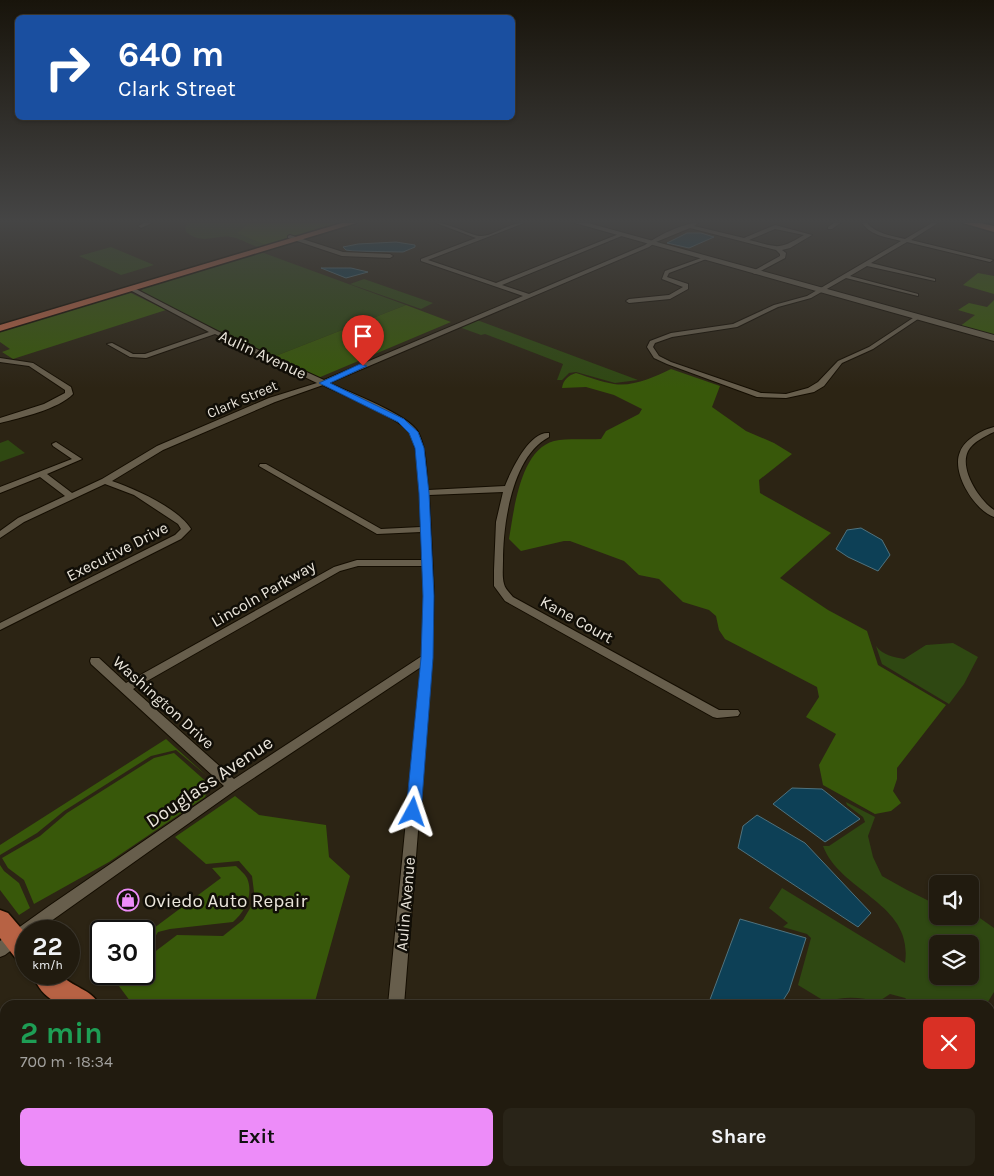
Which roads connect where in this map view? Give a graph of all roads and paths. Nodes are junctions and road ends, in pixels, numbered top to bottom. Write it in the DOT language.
graph roads {
  1 [pos="155,278"];
  2 [pos="167,278"];
  3 [pos="475,278"];
  4 [pos="514,278"];
  5 [pos="571,278"];
  6 [pos="664,278"];
  7 [pos="777,278"];
  8 [pos="842,278"];
  9 [pos="852,278"];
  10 [pos="924,278"];
  11 [pos="933,280"];
  12 [pos="144,281"];
  13 [pos="496,285"];
  14 [pos="132,289"];
  15 [pos="821,290"];
  16 [pos="104,293"];
  17 [pos="916,295"];
  18 [pos="529,296"];
  19 [pos="628,301"];
  20 [pos="89,302"];
  21 [pos="918,318"];
  22 [pos="0,324"];
  23 [pos="0,328"];
  24 [pos="216,332"];
  25 [pos="994,338"];
  26 [pos="110,344"];
  27 [pos="1,360"];
  28 [pos="12,364"];
  29 [pos="31,364"];
  30 [pos="23,368"];
  31 [pos="50,377"];
  32 [pos="323,383"];
  33 [pos="2,417"];
  34 [pos="994,429"];
  35 [pos="546,435"];
  36 [pos="56,444"];
  37 [pos="264,466"];
  38 [pos="41,474"];
  39 [pos="105,481"];
  40 [pos="507,489"];
  41 [pos="0,490"];
  42 [pos="424,493"];
  43 [pos="71,496"];
  44 [pos="994,514"];
  45 [pos="426,529"];
  46 [pos="0,535"];
  47 [pos="427,563"];
  48 [pos="0,627"];
  49 [pos="427,658"];
  50 [pos="95,661"];
  51 [pos="125,689"];
  52 [pos="734,713"];
  53 [pos="234,786"];
  54 [pos="0,920"];
  55 [pos="14,947"];
  56 [pos="54,989"];
  57 [pos="76,1000"];
  58 [pos="396,1000"];
  1 -- 12 [label="main road"];
  2 -- 14 [label="main road"];
  3 -- 13 [label="street"];
  4 -- 13 [label="street"];
  5 -- 18 [label="street, Clark Street"];
  6 -- 19 [label="street"];
  7 -- 15 [label="street"];
  8 -- 15 [label="street"];
  9 -- 17 [label="street"];
  10 -- 11 [label="street"];
  12 -- 14 [label="main road"];
  12 -- 16 [label="main road"];
  13 -- 18 [label="street"];
  14 -- 20 [label="main road"];
  14 -- 24 [label="street, Aulin Avenue"];
  15 -- 21 [label="street"];
  15 -- 21 [label="street"];
  16 -- 20 [label="main road"];
  16 -- 22 [label="main road"];
  18 -- 32 [label="street, Clark Street"];
  20 -- 23 [label="main road"];
  21 -- 25 [label="street"];
  24 -- 26 [label="street"];
  24 -- 32 [label="street, Aulin Avenue"];
  27 -- 28 [label="street"];
  28 -- 29 [label="street"];
  28 -- 30 [label="street"];
  29 -- 30 [label="street"];
  29 -- 31 [label="street"];
  30 -- 31 [label="street"];
  31 -- 33 [label="street"];
  32 -- 39 [label="street, Clark Street"];
  32 -- 42 [label="street, Aulin Avenue"];
  34 -- 44 [label="street"];
  35 -- 40 [label="street, Kane Court"];
  36 -- 38 [label="street"];
  37 -- 45 [label="street"];
  38 -- 41 [label="street"];
  38 -- 43 [label="street"];
  39 -- 43 [label="street, Clark Street"];
  39 -- 48 [label="street, Executive Drive"];
  40 -- 42 [label="street"];
  40 -- 52 [label="street, Kane Court"];
  42 -- 45 [label="street, Aulin Avenue"];
  43 -- 46 [label="street, Clark Street"];
  45 -- 47 [label="street, Aulin Avenue"];
  47 -- 49 [label="street, Aulin Avenue"];
  47 -- 51 [label="street, Lincoln Parkway"];
  49 -- 53 [label="street, Douglass Avenue"];
  49 -- 58 [label="street, Aulin Avenue"];
  50 -- 51 [label="street, Washington Drive"];
  51 -- 53 [label="street, Washington Drive"];
  53 -- 55 [label="street, Douglass Avenue"];
  54 -- 55 [label="main road"];
  56 -- 57 [label="main road"];
}
